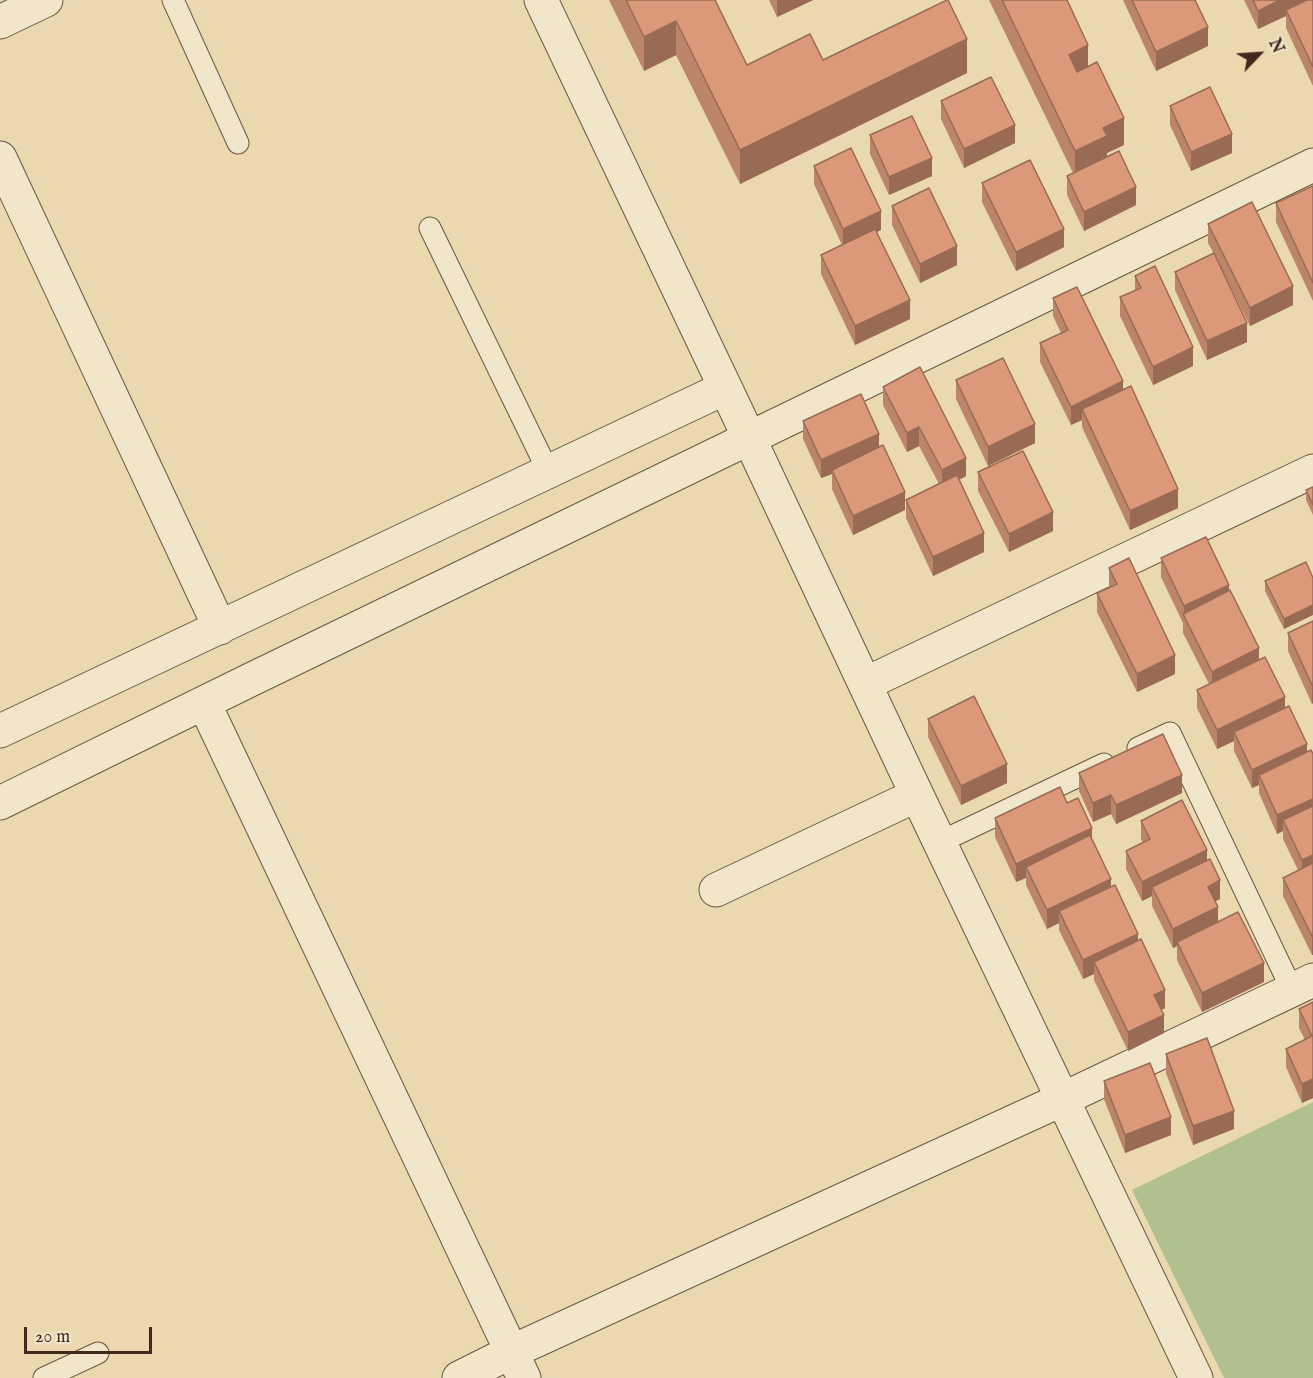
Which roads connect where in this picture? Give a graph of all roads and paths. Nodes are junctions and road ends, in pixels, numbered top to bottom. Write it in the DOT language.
graph roads {
  1 [pos="46,0"];
  2 [pos="173,0"];
  3 [pos="541,0"];
  4 [pos="0,22"];
  5 [pos="238,143"];
  6 [pos="0,158"];
  7 [pos="1313,165"];
  8 [pos="430,228"];
  9 [pos="725,387"];
  10 [pos="749,438"];
  11 [pos="548,471"];
  12 [pos="1313,471"];
  13 [pos="220,628"];
  14 [pos="865,684"];
  15 [pos="204,703"];
  16 [pos="0,731"];
  17 [pos="917,795"];
  18 [pos="0,804"];
  19 [pos="940,842"];
  20 [pos="716,890"];
  21 [pos="1303,985"];
  22 [pos="1063,1099"];
  23 [pos="98,1353"];
  24 [pos="517,1365"];
  25 [pos="44,1378"];
  26 [pos="459,1378"];
  27 [pos="1196,1378"];
  1 -- 4 [label="street"];
  2 -- 5 [label="lane"];
  3 -- 9 [label="street"];
  6 -- 13 [label="street"];
  7 -- 10 [label="street"];
  8 -- 11 [label="lane"];
  9 -- 10 [label="street"];
  9 -- 11 [label="street"];
  10 -- 14 [label="street"];
  10 -- 15 [label="street"];
  11 -- 13 [label="street"];
  12 -- 14 [label="street"];
  13 -- 16 [label="street"];
  14 -- 17 [label="street"];
  15 -- 18 [label="street"];
  15 -- 24 [label="street"];
  17 -- 19 [label="street"];
  17 -- 20 [label="street"];
  19 -- 21 [label="lane"];
  19 -- 22 [label="street"];
  21 -- 22 [label="street"];
  22 -- 24 [label="street"];
  22 -- 27 [label="street"];
  23 -- 25 [label="lane"];
  24 -- 26 [label="street"];
}
